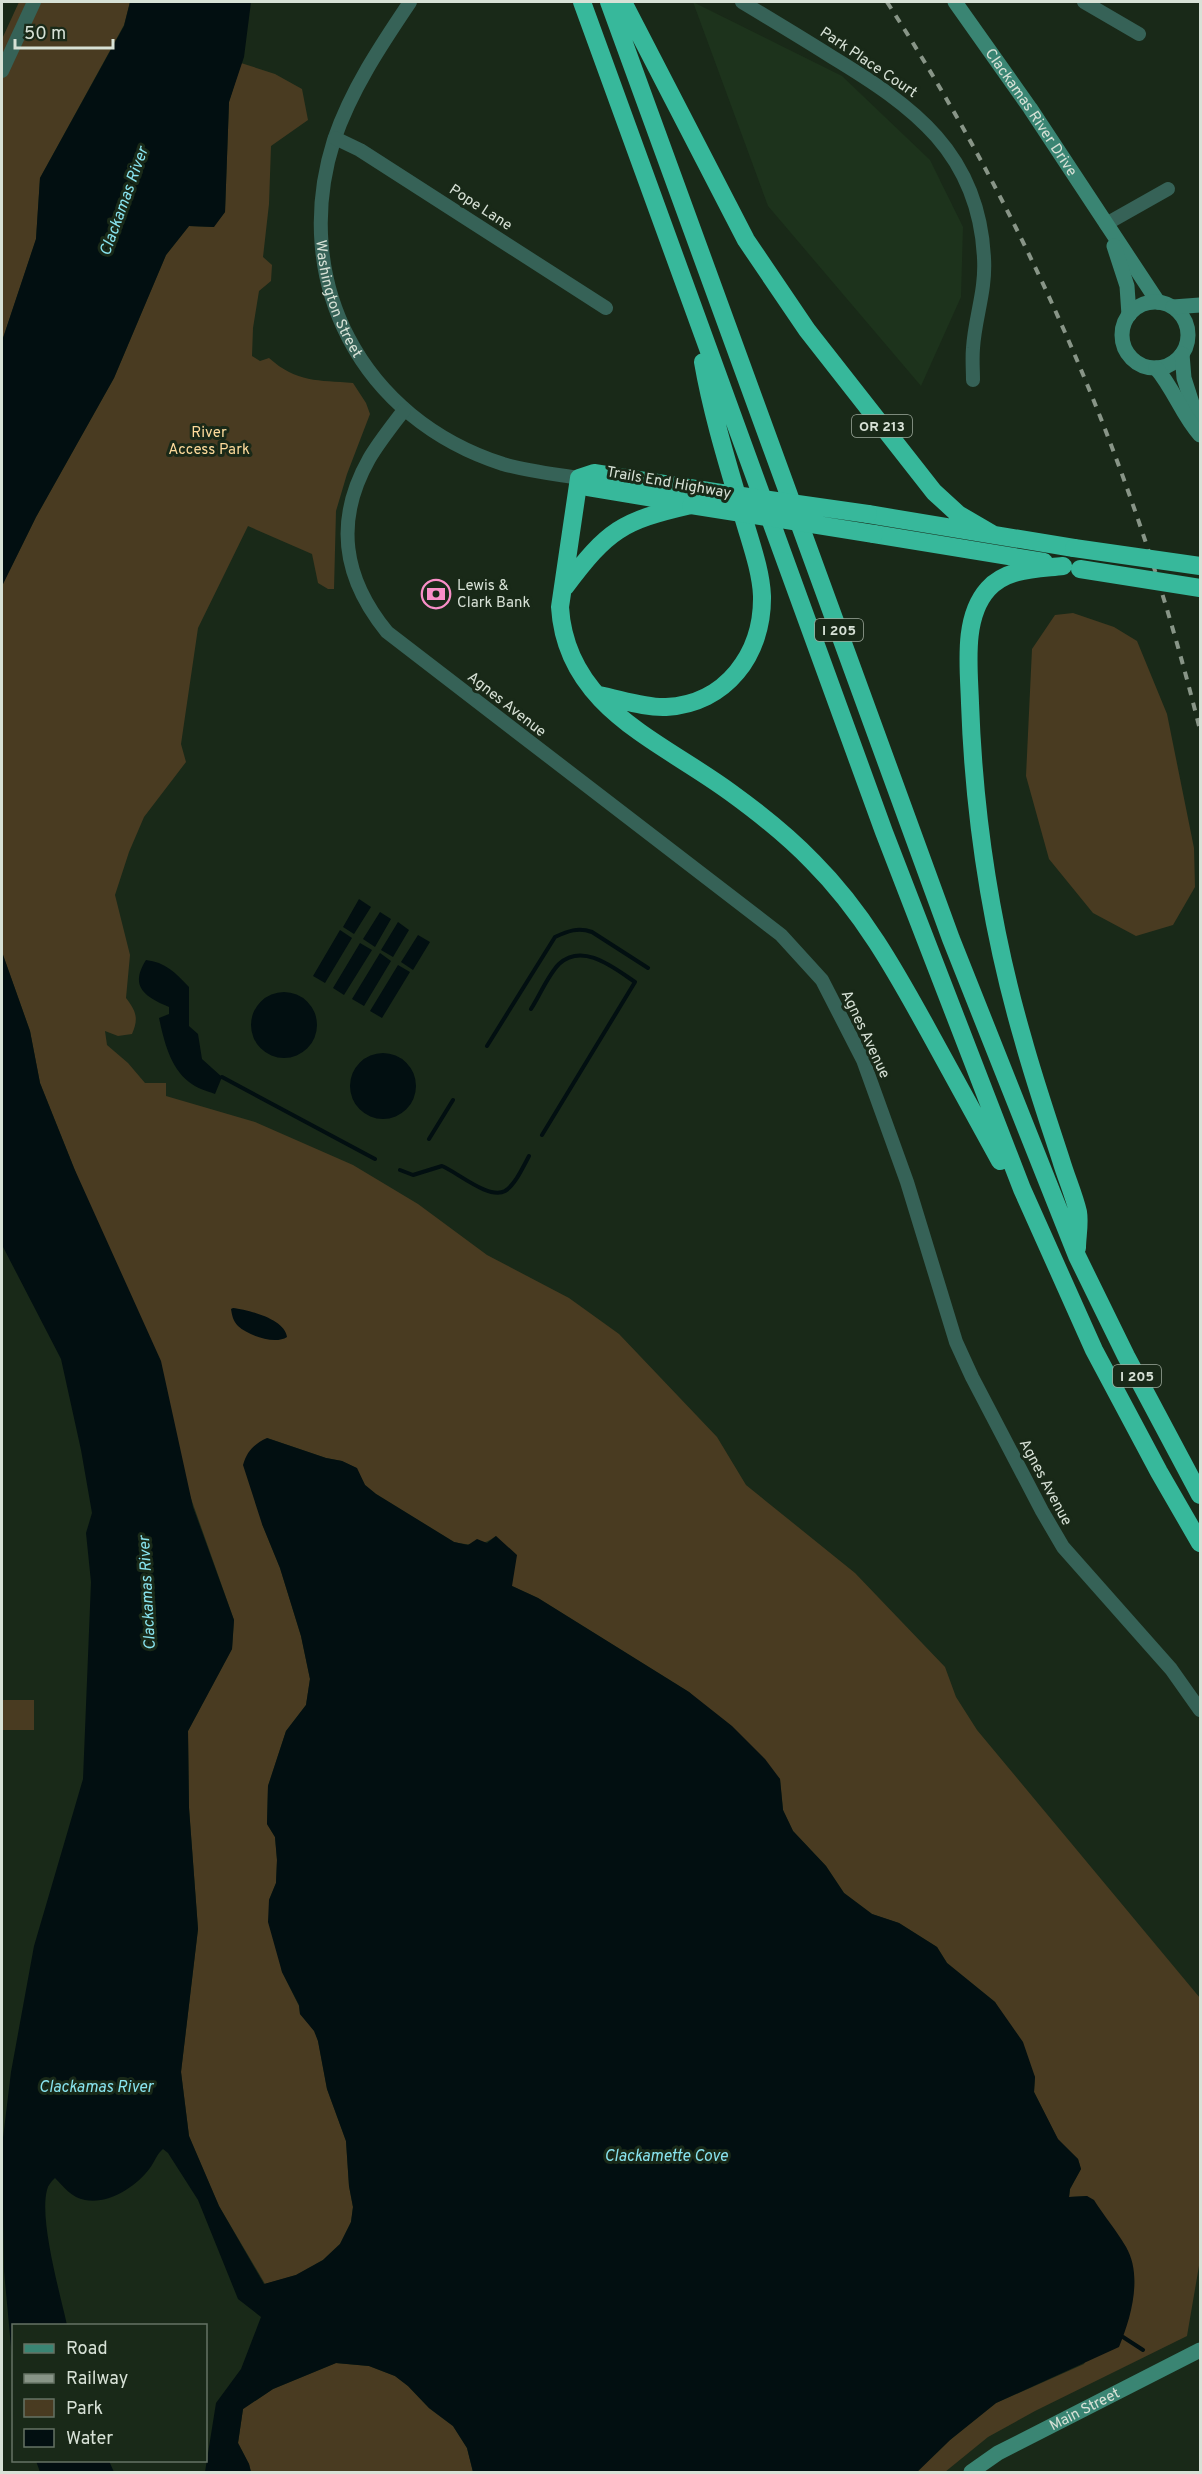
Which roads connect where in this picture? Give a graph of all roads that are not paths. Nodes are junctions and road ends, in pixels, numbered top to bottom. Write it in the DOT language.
graph roads {
  1 [pos="34,2"];
  2 [pos="410,2"];
  3 [pos="582,2"];
  4 [pos="609,2"];
  5 [pos="623,2"];
  6 [pos="742,2"];
  7 [pos="955,2"];
  8 [pos="1084,2"];
  9 [pos="1139,34"];
  10 [pos="2,71"];
  11 [pos="335,138"];
  12 [pos="1168,189"];
  13 [pos="1106,224"];
  14 [pos="1158,302"];
  15 [pos="1200,305"];
  16 [pos="1173,307"];
  17 [pos="606,308"];
  18 [pos="1129,315"];
  19 [pos="697,322"];
  20 [pos="1194,333"];
  21 [pos="1182,354"];
  22 [pos="1156,368"];
  23 [pos="973,380"];
  24 [pos="404,410"];
  25 [pos="1200,428"];
  26 [pos="1200,435"];
  27 [pos="579,478"];
  28 [pos="691,505"];
  29 [pos="994,535"];
  30 [pos="1200,566"];
  31 [pos="1072,567"];
  32 [pos="1200,588"];
  33 [pos="562,590"];
  34 [pos="599,695"];
  35 [pos="1046,1245"];
  36 [pos="1077,1256"];
  37 [pos="1200,1495"];
  38 [pos="1200,1543"];
  39 [pos="1200,1710"];
  40 [pos="1200,2350"];
  41 [pos="971,2472"];
  1 -- 10 [label="street"];
  2 -- 11 [label="street, Washington Street"];
  3 -- 19 [label="highway, I 205"];
  4 -- 36 [label="highway, I 205"];
  5 -- 29 [label="highway, OR 213"];
  6 -- 23 [label="street, Park Place Court"];
  7 -- 13 [label="main road, Clackamas River Drive"];
  8 -- 9 [label="street"];
  11 -- 17 [label="street, Pope Lane"];
  11 -- 24 [label="street, Washington Street"];
  12 -- 13 [label="street"];
  13 -- 14 [label="main road, Clackamas River Drive"];
  13 -- 18 [label="main road, Clackamas River Drive"];
  14 -- 16 [label="main road"];
  14 -- 18 [label="main road"];
  15 -- 16 [label="main road"];
  16 -- 20 [label="main road"];
  18 -- 22 [label="main road, Clackamas River Drive"];
  19 -- 34 [label="highway"];
  19 -- 35 [label="highway, I 205"];
  20 -- 21 [label="main road"];
  21 -- 22 [label="main road"];
  21 -- 25 [label="main road"];
  22 -- 26 [label="main road"];
  24 -- 27 [label="street, Washington Street"];
  24 -- 39 [label="street, Agnes Avenue"];
  27 -- 28 [label="highway, Trails End Highway"];
  27 -- 29 [label="highway, Trails End Highway, bridge"];
  27 -- 33 [label="highway"];
  28 -- 31 [label="highway, Trails End Highway, bridge"];
  28 -- 33 [label="highway"];
  29 -- 30 [label="highway, Trails End Highway / OR 213, bridge"];
  31 -- 32 [label="highway, Trails End Highway, bridge"];
  31 -- 36 [label="highway"];
  33 -- 34 [label="highway"];
  34 -- 35 [label="highway"];
  35 -- 38 [label="highway, I 205"];
  36 -- 37 [label="highway, I 205"];
  40 -- 41 [label="main road, Main Street"];
}
